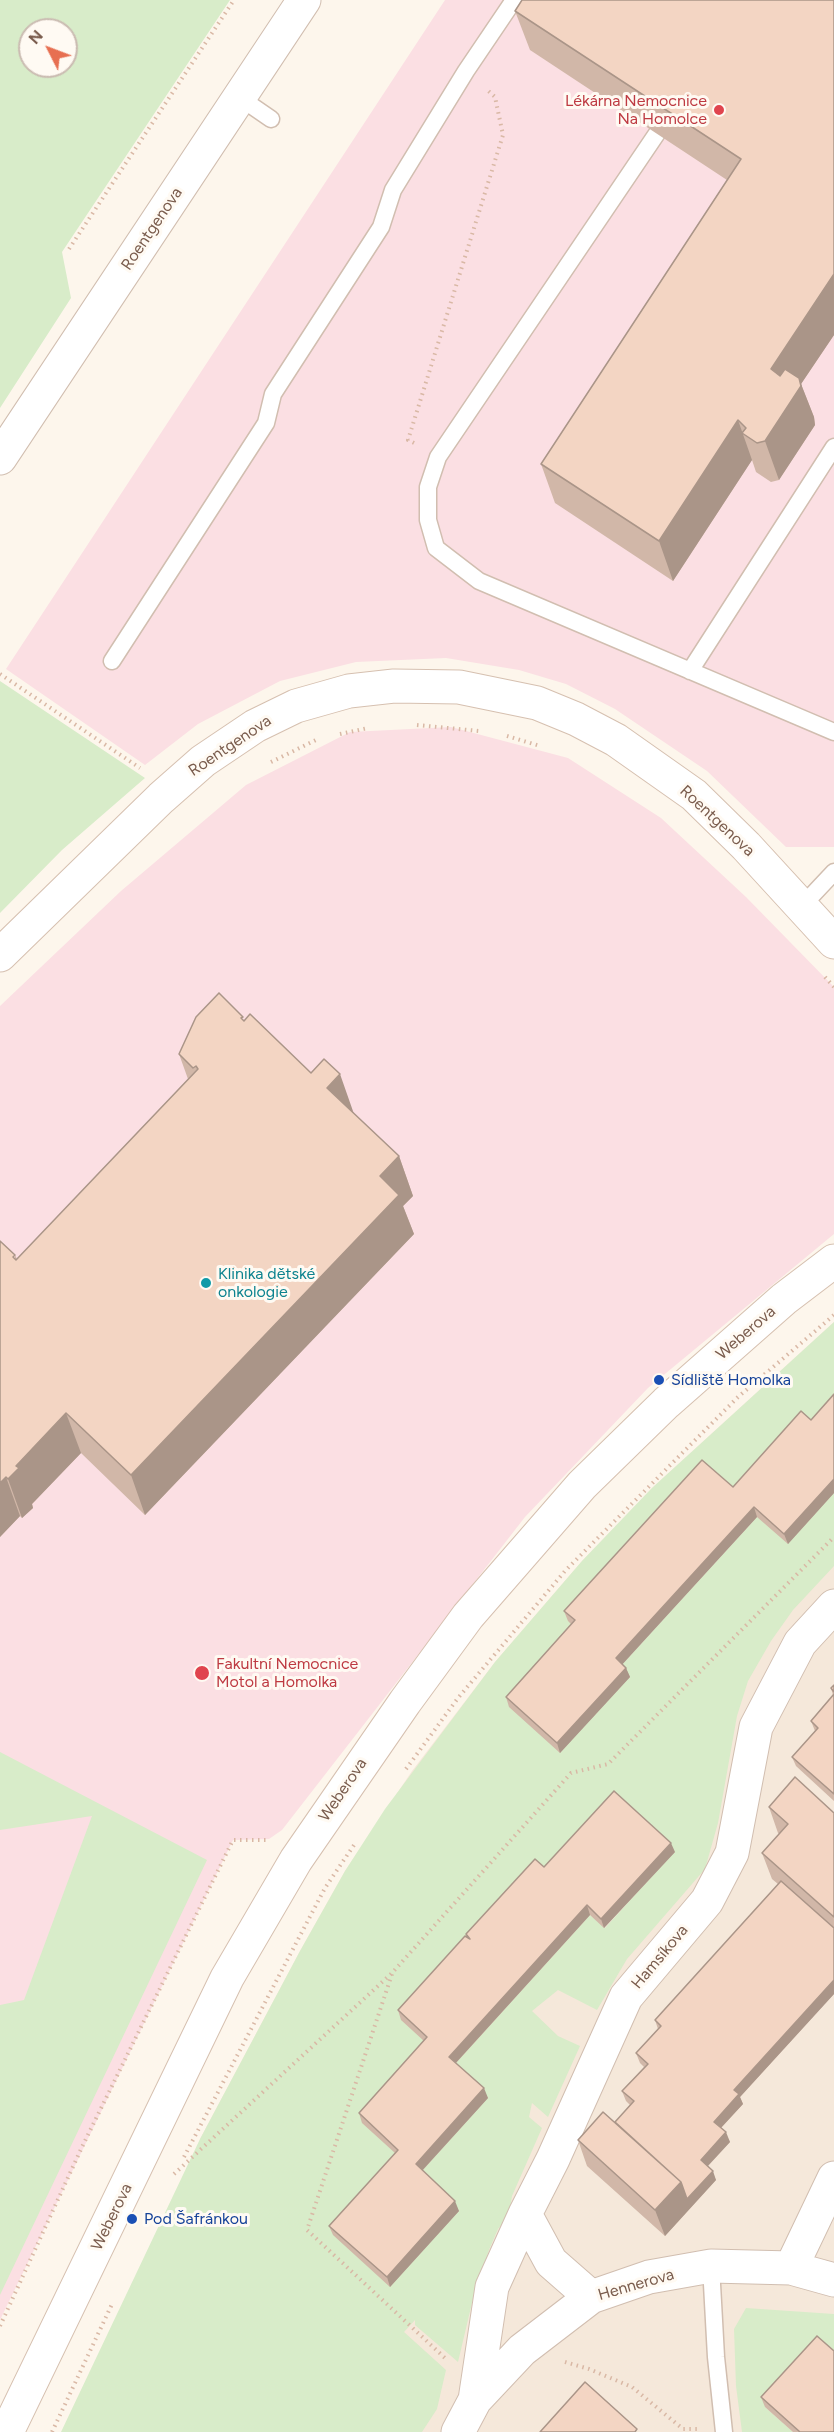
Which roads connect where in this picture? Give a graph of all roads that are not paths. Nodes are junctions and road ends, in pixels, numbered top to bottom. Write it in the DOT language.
graph roads {
  1 [pos="304,0"];
  2 [pos="514,0"];
  3 [pos="239,98"];
  4 [pos="676,105"];
  5 [pos="271,119"];
  6 [pos="834,447"];
  7 [pos="0,458"];
  8 [pos="112,661"];
  9 [pos="690,671"];
  10 [pos="834,732"];
  11 [pos="834,872"];
  12 [pos="802,906"];
  13 [pos="834,942"];
  14 [pos="0,955"];
  15 [pos="834,1261"];
  16 [pos="834,1606"];
  17 [pos="834,2178"];
  18 [pos="525,2214"];
  19 [pos="711,2266"];
  20 [pos="791,2268"];
  21 [pos="834,2280"];
  22 [pos="591,2297"];
  23 [pos="475,2400"];
  24 [pos="724,2430"];
  25 [pos="7,2432"];
  26 [pos="458,2432"];
  1 -- 3 [label="street, Roentgenova"];
  2 -- 8 [label="lane"];
  3 -- 5 [label="lane"];
  3 -- 7 [label="street, Roentgenova"];
  4 -- 9 [label="lane"];
  6 -- 9 [label="lane"];
  9 -- 10 [label="lane"];
  11 -- 12 [label="lane"];
  12 -- 13 [label="street, Roentgenova"];
  12 -- 14 [label="street, Roentgenova"];
  15 -- 25 [label="street, Weberova"];
  16 -- 18 [label="street, Hamsíkova"];
  17 -- 20 [label="street"];
  18 -- 22 [label="street"];
  18 -- 23 [label="street, Hamsíkova"];
  19 -- 20 [label="street, Hennerova"];
  19 -- 22 [label="street, Hennerova"];
  19 -- 24 [label="lane"];
  20 -- 21 [label="street, Hennerova"];
  22 -- 23 [label="street, Hennerova"];
  23 -- 26 [label="street, Hennerova"];
}
